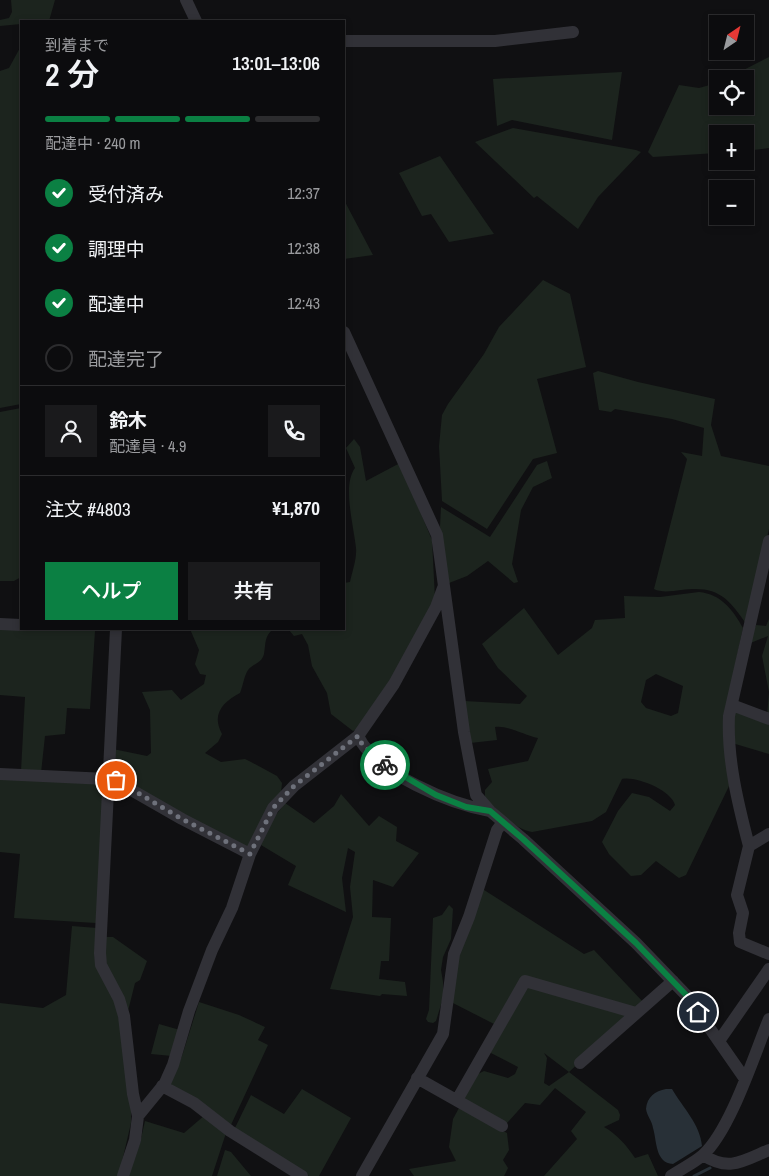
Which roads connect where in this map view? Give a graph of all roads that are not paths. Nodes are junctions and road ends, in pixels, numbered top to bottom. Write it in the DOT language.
graph roads {
  1 [pos="186,0"];
  2 [pos="196,20"];
  3 [pos="573,32"];
  4 [pos="345,41"];
  5 [pos="345,334"];
  6 [pos="769,542"];
  7 [pos="443,588"];
  8 [pos="0,624"];
  9 [pos="20,625"];
  10 [pos="115,630"];
  11 [pos="732,705"];
  12 [pos="769,719"];
  13 [pos="358,736"];
  14 [pos="0,774"];
  15 [pos="108,778"];
  16 [pos="490,811"];
  17 [pos="503,822"];
  18 [pos="769,834"];
  19 [pos="749,846"];
  20 [pos="250,854"];
  21 [pos="769,954"];
  22 [pos="769,969"];
  23 [pos="673,981"];
  24 [pos="636,1013"];
  25 [pos="769,1019"];
  26 [pos="719,1041"];
  27 [pos="580,1063"];
  28 [pos="417,1078"];
  29 [pos="745,1079"];
  30 [pos="162,1086"];
  31 [pos="457,1100"];
  32 [pos="138,1116"];
  33 [pos="502,1126"];
  34 [pos="769,1150"];
  35 [pos="703,1155"];
  36 [pos="123,1176"];
  37 [pos="302,1176"];
  38 [pos="362,1176"];
  39 [pos="671,1176"];
  1 -- 2 [label="street"];
  3 -- 4 [label="street"];
  5 -- 7 [label="street"];
  6 -- 11 [label="street"];
  7 -- 13 [label="street"];
  7 -- 16 [label="street"];
  8 -- 9 [label="street"];
  10 -- 15 [label="street"];
  11 -- 12 [label="street"];
  11 -- 19 [label="street"];
  13 -- 16 [label="street"];
  13 -- 20 [label="street"];
  14 -- 15 [label="street"];
  15 -- 20 [label="street"];
  15 -- 32 [label="street"];
  16 -- 17 [label="street"];
  17 -- 23 [label="street"];
  17 -- 28 [label="street"];
  18 -- 19 [label="street"];
  19 -- 21 [label="street"];
  20 -- 30 [label="street"];
  22 -- 26 [label="street"];
  23 -- 24 [label="street"];
  23 -- 26 [label="street"];
  24 -- 27 [label="street"];
  24 -- 31 [label="street"];
  25 -- 29 [label="street"];
  26 -- 29 [label="street"];
  28 -- 31 [label="street"];
  28 -- 38 [label="street"];
  29 -- 35 [label="street"];
  30 -- 32 [label="street"];
  30 -- 37 [label="street"];
  31 -- 33 [label="street"];
  32 -- 36 [label="street"];
  34 -- 35 [label="street"];
  35 -- 39 [label="street"];
}
